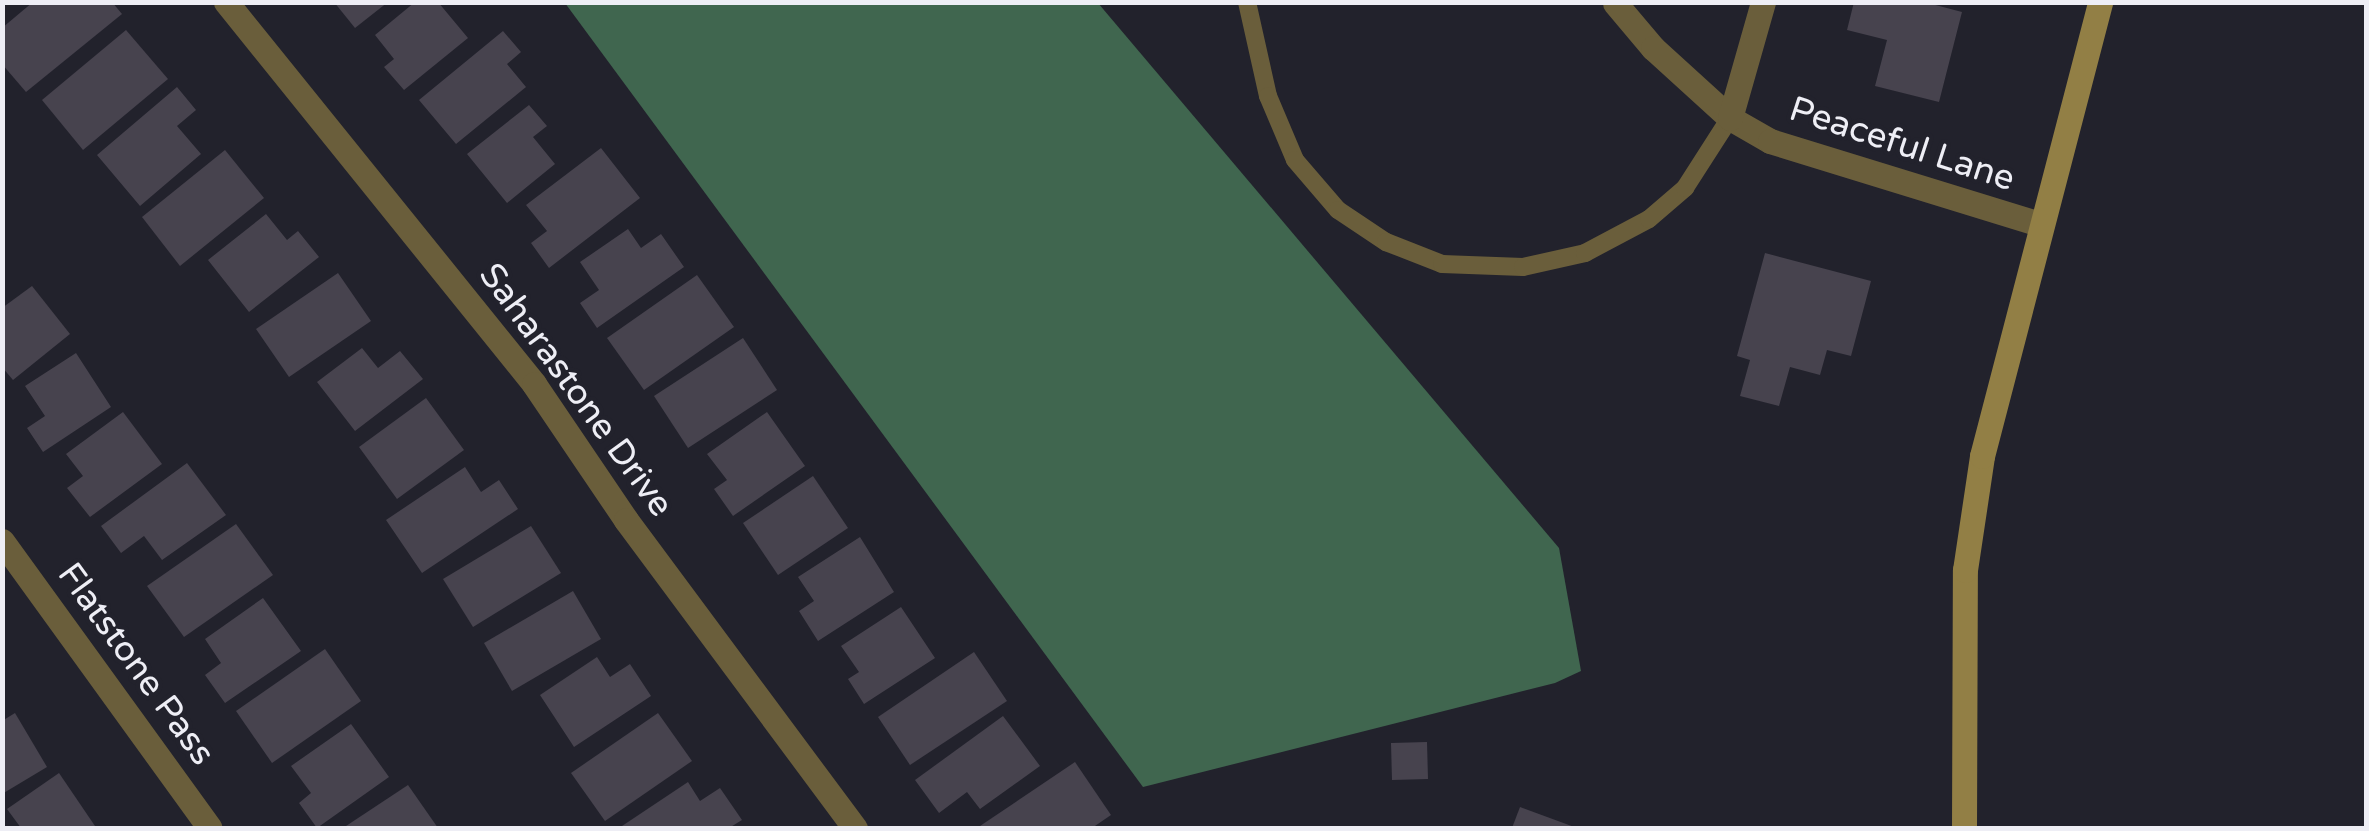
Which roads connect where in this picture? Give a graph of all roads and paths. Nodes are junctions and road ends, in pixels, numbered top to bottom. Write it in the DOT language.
graph roads {
  1 [pos="226,2"];
  2 [pos="1247,2"];
  3 [pos="1615,2"];
  4 [pos="1763,2"];
  5 [pos="2100,2"];
  6 [pos="1730,118"];
  7 [pos="2040,224"];
  8 [pos="2,540"];
  9 [pos="210,828"];
  10 [pos="855,828"];
  11 [pos="1964,828"];
  1 -- 10 [label="street, Saharastone Drive"];
  2 -- 6 [label="lane"];
  3 -- 6 [label="street, Peaceful Lane"];
  4 -- 6 [label="street"];
  5 -- 7 [label="main road"];
  6 -- 7 [label="street, Peaceful Lane"];
  7 -- 11 [label="main road"];
  8 -- 9 [label="street, Flatstone Pass"];
}
